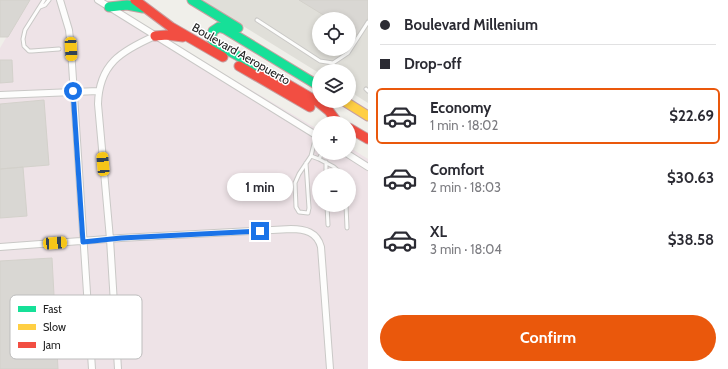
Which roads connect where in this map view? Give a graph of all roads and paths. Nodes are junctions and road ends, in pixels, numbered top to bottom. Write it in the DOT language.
graph roads {
  1 [pos="49,0"];
  2 [pos="60,0"];
  3 [pos="98,0"];
  4 [pos="135,0"];
  5 [pos="192,0"];
  6 [pos="43,4"];
  7 [pos="109,7"];
  8 [pos="146,8"];
  9 [pos="257,20"];
  10 [pos="368,22"];
  11 [pos="154,36"];
  12 [pos="190,38"];
  13 [pos="59,49"];
  14 [pos="312,73"];
  15 [pos="312,82"];
  16 [pos="98,90"];
  17 [pos="73,91"];
  18 [pos="0,95"];
  19 [pos="312,99"];
  20 [pos="356,100"];
  21 [pos="325,108"];
  22 [pos="355,108"];
  23 [pos="368,108"];
  24 [pos="327,116"];
  25 [pos="333,116"];
  26 [pos="368,116"];
  27 [pos="312,132"];
  28 [pos="356,132"];
  29 [pos="368,139"];
  30 [pos="312,153"];
  31 [pos="311,156"];
  32 [pos="356,159"];
  33 [pos="321,160"];
  34 [pos="326,162"];
  35 [pos="306,163"];
  36 [pos="368,167"];
  37 [pos="326,168"];
  38 [pos="335,168"];
  39 [pos="327,212"];
  40 [pos="346,212"];
  41 [pos="328,225"];
  42 [pos="347,228"];
  43 [pos="110,239"];
  44 [pos="83,242"];
  45 [pos="0,247"];
  46 [pos="87,295"];
  47 [pos="113,295"];
  48 [pos="91,359"];
  49 [pos="117,359"];
  50 [pos="92,369"];
  51 [pos="118,369"];
  52 [pos="330,369"];
  1 -- 6 [label="lane"];
  2 -- 17 [label="street"];
  3 -- 7 [label="street"];
  4 -- 8 [label="highway, Boulevard Aeropuerto"];
  5 -- 14 [label="highway, Boulevard Aeropuerto"];
  6 -- 13 [label="lane"];
  7 -- 8 [label="highway"];
  7 -- 11 [label="street"];
  8 -- 12 [label="highway, Boulevard Aeropuerto"];
  9 -- 10 [label="lane"];
  11 -- 12 [label="highway"];
  11 -- 16 [label="street"];
  11 -- 27 [label="street"];
  12 -- 24 [label="highway, Boulevard Aeropuerto"];
  15 -- 19 [label="highway"];
  16 -- 17 [label="street"];
  16 -- 43 [label="street"];
  17 -- 18 [label="street"];
  17 -- 44 [label="street"];
  20 -- 23 [label="highway"];
  21 -- 25 [label="highway"];
  22 -- 26 [label="highway"];
  28 -- 29 [label="highway"];
  30 -- 31 [label="lane"];
  31 -- 35 [label="lane"];
  32 -- 36 [label="street"];
  33 -- 34 [label="lane"];
  34 -- 37 [label="lane"];
  34 -- 38 [label="lane"];
  35 -- 35 [label="lane"];
  39 -- 41 [label="lane"];
  40 -- 42 [label="lane"];
  43 -- 44 [label="street"];
  43 -- 47 [label="street"];
  43 -- 52 [label="street"];
  44 -- 45 [label="street"];
  44 -- 46 [label="street"];
  48 -- 50 [label="street"];
  49 -- 51 [label="street"];
}
